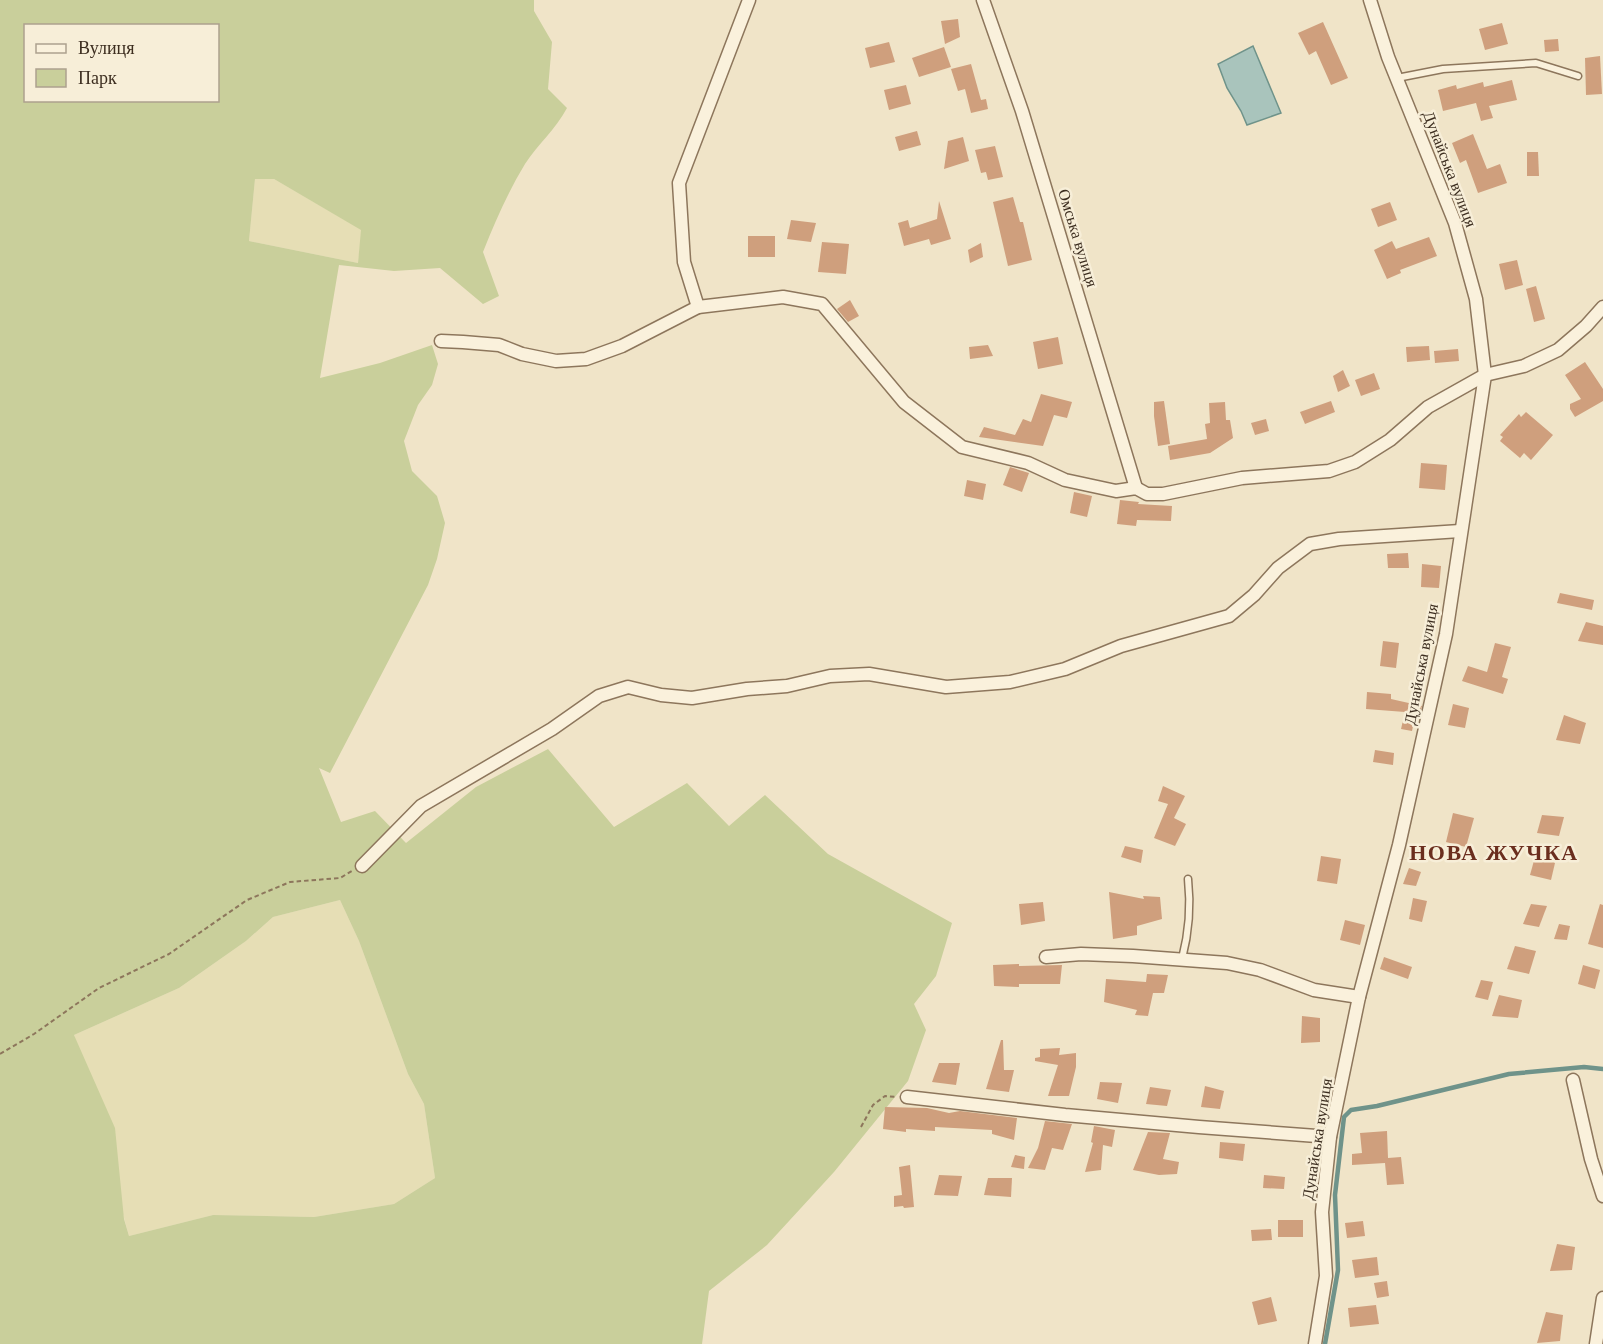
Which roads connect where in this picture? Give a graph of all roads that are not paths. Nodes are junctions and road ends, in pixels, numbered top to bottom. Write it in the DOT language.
graph roads {
  1 [pos="749,0"];
  2 [pos="983,0"];
  3 [pos="1370,0"];
  4 [pos="1578,76"];
  5 [pos="1397,78"];
  6 [pos="699,307"];
  7 [pos="1603,307"];
  8 [pos="441,341"];
  9 [pos="1485,375"];
  10 [pos="1136,488"];
  11 [pos="1460,531"];
  12 [pos="362,866"];
  13 [pos="1188,879"];
  14 [pos="1046,957"];
  15 [pos="1182,959"];
  16 [pos="1359,997"];
  17 [pos="1573,1080"];
  18 [pos="907,1097"];
  19 [pos="1330,1137"];
  20 [pos="1603,1196"];
  21 [pos="1603,1298"];
  22 [pos="1315,1344"];
  23 [pos="1596,1344"];
  1 -- 6 [label="street"];
  2 -- 10 [label="street, Омська вулиця"];
  3 -- 5 [label="street, Дунайська вулиця"];
  4 -- 5 [label="lane"];
  5 -- 9 [label="street, Дунайська вулиця"];
  6 -- 8 [label="street"];
  6 -- 10 [label="street"];
  7 -- 9 [label="street"];
  9 -- 10 [label="street"];
  9 -- 11 [label="street, Дунайська вулиця"];
  11 -- 12 [label="street"];
  11 -- 16 [label="street, Дунайська вулиця"];
  13 -- 15 [label="lane"];
  14 -- 15 [label="street"];
  15 -- 16 [label="street"];
  16 -- 19 [label="street, Дунайська вулиця"];
  17 -- 20 [label="street"];
  18 -- 19 [label="street"];
  19 -- 22 [label="street, Дунайська вулиця"];
  21 -- 23 [label="street"];
}
